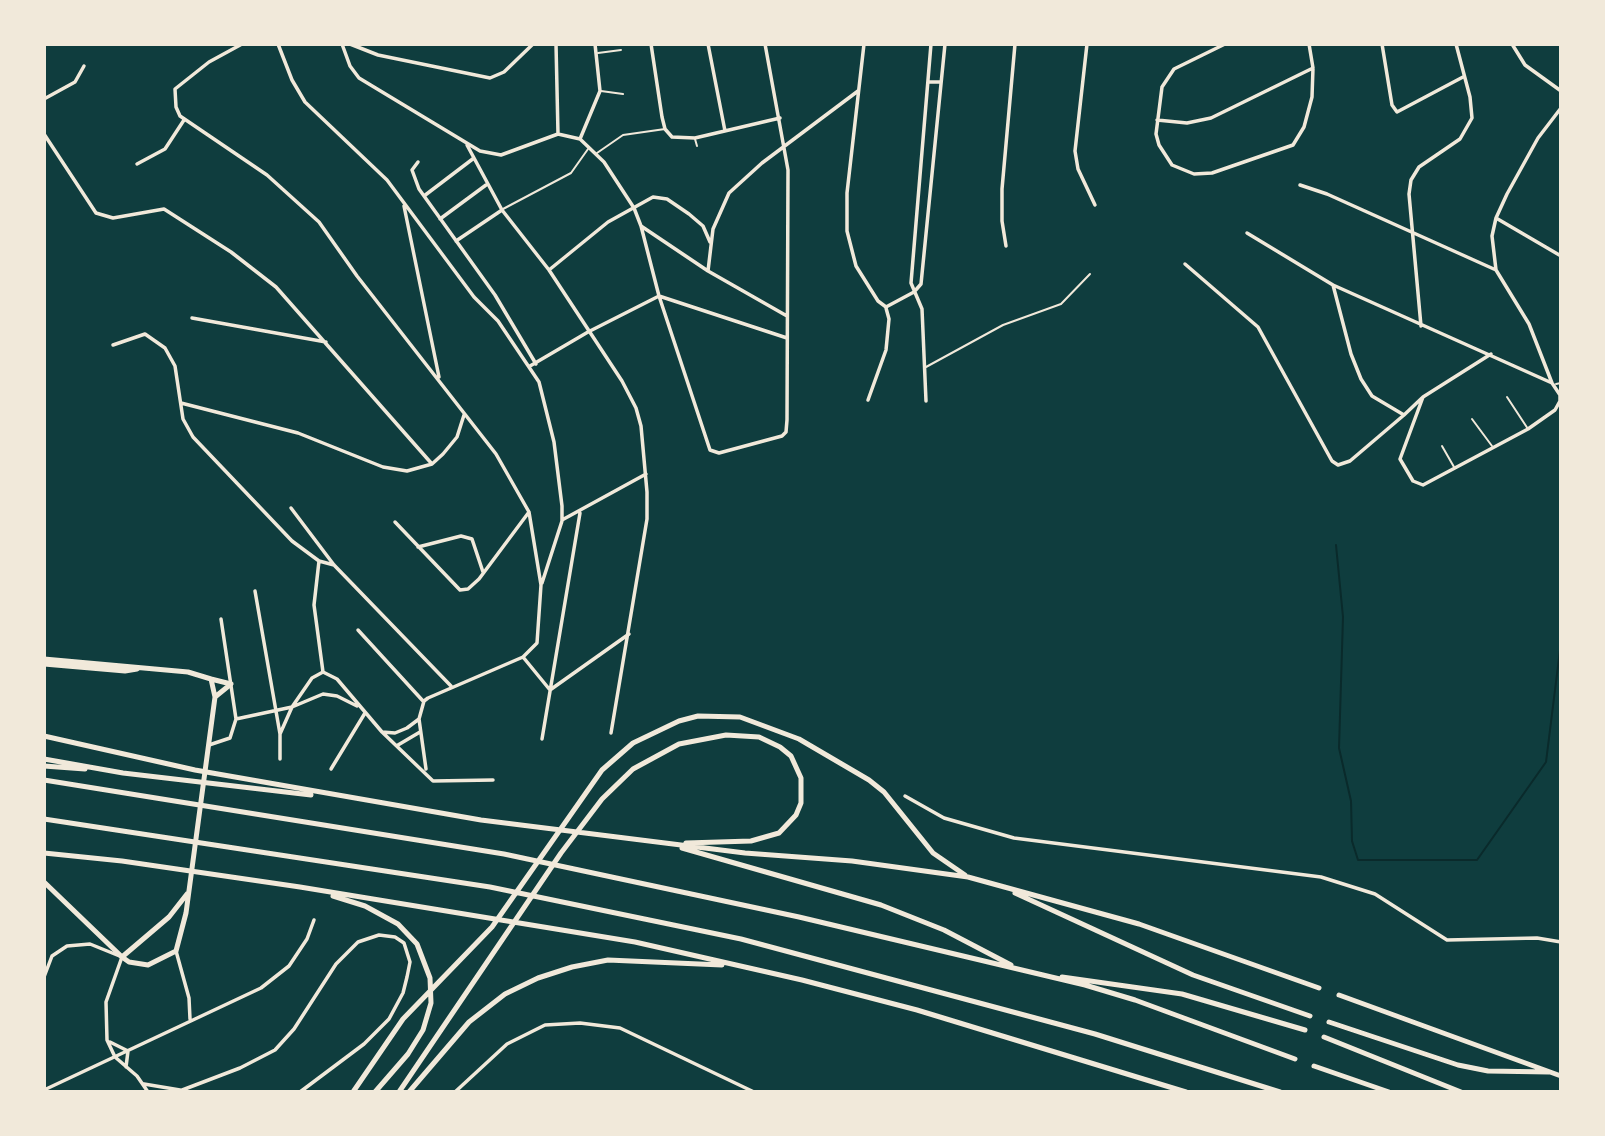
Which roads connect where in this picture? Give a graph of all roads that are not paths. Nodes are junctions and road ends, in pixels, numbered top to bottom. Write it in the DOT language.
graph roads {
  1 [pos="242,44"];
  2 [pos="278,44"];
  3 [pos="342,44"];
  4 [pos="350,44"];
  5 [pos="533,44"];
  6 [pos="556,44"];
  7 [pos="595,44"];
  8 [pos="651,44"];
  9 [pos="708,44"];
  10 [pos="765,44"];
  11 [pos="864,44"];
  12 [pos="932,44"];
  13 [pos="944,44"];
  14 [pos="1015,44"];
  15 [pos="1087,44"];
  16 [pos="1225,44"];
  17 [pos="1309,44"];
  18 [pos="1381,44"];
  19 [pos="1456,44"];
  20 [pos="1511,44"];
  21 [pos="621,50"];
  22 [pos="597,53"];
  23 [pos="84,66"];
  24 [pos="1313,68"];
  25 [pos="1463,77"];
  26 [pos="928,82"];
  27 [pos="941,82"];
  28 [pos="600,91"];
  29 [pos="859,91"];
  30 [pos="1561,91"];
  31 [pos="623,94"];
  32 [pos="44,99"];
  33 [pos="1561,108"];
  34 [pos="780,118"];
  35 [pos="184,120"];
  36 [pos="1157,120"];
  37 [pos="664,129"];
  38 [pos="726,131"];
  39 [pos="44,134"];
  40 [pos="558,134"];
  41 [pos="695,138"];
  42 [pos="580,139"];
  43 [pos="467,145"];
  44 [pos="589,146"];
  45 [pos="697,146"];
  46 [pos="785,147"];
  47 [pos="597,154"];
  48 [pos="474,158"];
  49 [pos="418,162"];
  50 [pos="137,164"];
  51 [pos="487,184"];
  52 [pos="1300,185"];
  53 [pos="424,196"];
  54 [pos="404,204"];
  55 [pos="1095,205"];
  56 [pos="634,208"];
  57 [pos="502,210"];
  58 [pos="1496,218"];
  59 [pos="440,219"];
  60 [pos="641,226"];
  61 [pos="1247,233"];
  62 [pos="1415,235"];
  63 [pos="456,242"];
  64 [pos="711,244"];
  65 [pos="1006,246"];
  66 [pos="1561,256"];
  67 [pos="1185,264"];
  68 [pos="549,270"];
  69 [pos="1496,270"];
  70 [pos="708,271"];
  71 [pos="1090,274"];
  72 [pos="1333,285"];
  73 [pos="914,292"];
  74 [pos="659,296"];
  75 [pos="886,307"];
  76 [pos="508,314"];
  77 [pos="787,316"];
  78 [pos="192,318"];
  79 [pos="498,321"];
  80 [pos="1421,326"];
  81 [pos="588,332"];
  82 [pos="787,338"];
  83 [pos="326,342"];
  84 [pos="113,345"];
  85 [pos="1491,354"];
  86 [pos="536,364"];
  87 [pos="530,366"];
  88 [pos="925,368"];
  89 [pos="440,379"];
  90 [pos="1556,383"];
  91 [pos="1423,397"];
  92 [pos="1507,397"];
  93 [pos="868,400"];
  94 [pos="926,401"];
  95 [pos="181,403"];
  96 [pos="464,415"];
  97 [pos="1404,415"];
  98 [pos="1472,419"];
  99 [pos="1528,429"];
  100 [pos="1442,446"];
  101 [pos="1494,449"];
  102 [pos="432,464"];
  103 [pos="1455,470"];
  104 [pos="646,474"];
  105 [pos="291,508"];
  106 [pos="529,512"];
  107 [pos="580,513"];
  108 [pos="562,521"];
  109 [pos="396,523"];
  110 [pos="418,548"];
  111 [pos="319,561"];
  112 [pos="334,565"];
  113 [pos="483,572"];
  114 [pos="541,585"];
  115 [pos="255,591"];
  116 [pos="221,619"];
  117 [pos="358,630"];
  118 [pos="629,634"];
  119 [pos="523,657"];
  120 [pos="44,662"];
  121 [pos="323,672"];
  122 [pos="211,679"];
  123 [pos="231,684"];
  124 [pos="452,686"];
  125 [pos="550,690"];
  126 [pos="215,697"];
  127 [pos="424,701"];
  128 [pos="292,707"];
  129 [pos="359,708"];
  130 [pos="275,711"];
  131 [pos="365,713"];
  132 [pos="236,719"];
  133 [pos="419,719"];
  134 [pos="382,732"];
  135 [pos="420,732"];
  136 [pos="611,733"];
  137 [pos="280,734"];
  138 [pos="44,736"];
  139 [pos="542,738"];
  140 [pos="209,745"];
  141 [pos="398,745"];
  142 [pos="44,759"];
  143 [pos="280,759"];
  144 [pos="44,766"];
  145 [pos="331,769"];
  146 [pos="426,771"];
  147 [pos="123,773"];
  148 [pos="44,780"];
  149 [pos="493,780"];
  150 [pos="905,796"];
  151 [pos="359,801"];
  152 [pos="44,819"];
  153 [pos="662,843"];
  154 [pos="44,853"];
  155 [pos="968,877"];
  156 [pos="44,882"];
  157 [pos="999,886"];
  158 [pos="300,887"];
  159 [pos="187,892"];
  160 [pos="169,917"];
  161 [pos="314,920"];
  162 [pos="184,923"];
  163 [pos="1561,942"];
  164 [pos="176,951"];
  165 [pos="122,957"];
  166 [pos="742,967"];
  167 [pos="1018,969"];
  168 [pos="1028,972"];
  169 [pos="44,977"];
  170 [pos="1319,988"];
  171 [pos="1339,995"];
  172 [pos="1310,1016"];
  173 [pos="190,1020"];
  174 [pos="1329,1022"];
  175 [pos="1305,1030"];
  176 [pos="1324,1037"];
  177 [pos="107,1040"];
  178 [pos="128,1051"];
  179 [pos="116,1057"];
  180 [pos="1295,1059"];
  181 [pos="126,1066"];
  182 [pos="1314,1066"];
  183 [pos="1552,1072"];
  184 [pos="1561,1076"];
  185 [pos="144,1084"];
  186 [pos="44,1090"];
  187 [pos="179,1091"];
  188 [pos="148,1092"];
  189 [pos="300,1092"];
  190 [pos="353,1092"];
  191 [pos="375,1092"];
  192 [pos="399,1092"];
  193 [pos="409,1092"];
  194 [pos="455,1092"];
  195 [pos="754,1092"];
  196 [pos="1186,1092"];
  197 [pos="1280,1092"];
  198 [pos="1389,1092"];
  199 [pos="1461,1092"];
  1 -- 35 [label="street"];
  2 -- 54 [label="street"];
  3 -- 43 [label="street"];
  4 -- 5 [label="street"];
  6 -- 40 [label="street"];
  7 -- 22 [label="street"];
  8 -- 37 [label="street"];
  9 -- 38 [label="street"];
  10 -- 34 [label="street"];
  11 -- 29 [label="street"];
  12 -- 26 [label="street"];
  13 -- 27 [label="street"];
  14 -- 65 [label="street"];
  15 -- 55 [label="street"];
  16 -- 36 [label="street"];
  17 -- 24 [label="street"];
  18 -- 25 [label="street"];
  19 -- 25 [label="street"];
  20 -- 30 [label="street"];
  21 -- 22 [label="lane"];
  22 -- 28 [label="street"];
  23 -- 32 [label="street"];
  24 -- 36 [label="street"];
  24 -- 36 [label="street"];
  25 -- 62 [label="street"];
  26 -- 27 [label="street"];
  26 -- 73 [label="street"];
  27 -- 73 [label="street"];
  28 -- 31 [label="lane"];
  28 -- 42 [label="street"];
  29 -- 46 [label="street"];
  29 -- 75 [label="street"];
  33 -- 58 [label="street"];
  34 -- 38 [label="street"];
  34 -- 46 [label="street"];
  35 -- 50 [label="street"];
  35 -- 89 [label="street"];
  37 -- 41 [label="street"];
  37 -- 47 [label="lane"];
  38 -- 41 [label="street"];
  39 -- 83 [label="street"];
  40 -- 42 [label="street"];
  40 -- 43 [label="street"];
  41 -- 45 [label="lane"];
  42 -- 44 [label="street"];
  43 -- 48 [label="street"];
  44 -- 47 [label="street"];
  44 -- 57 [label="lane"];
  46 -- 64 [label="street"];
  46 -- 77 [label="street"];
  47 -- 56 [label="street"];
  48 -- 51 [label="street"];
  48 -- 53 [label="street"];
  49 -- 53 [label="street"];
  51 -- 57 [label="street"];
  51 -- 59 [label="street"];
  52 -- 62 [label="street"];
  53 -- 59 [label="street"];
  54 -- 79 [label="street"];
  54 -- 89 [label="street"];
  56 -- 60 [label="street"];
  56 -- 64 [label="street"];
  56 -- 68 [label="street"];
  57 -- 63 [label="street"];
  57 -- 68 [label="street"];
  58 -- 66 [label="street"];
  58 -- 69 [label="street"];
  59 -- 63 [label="street"];
  60 -- 70 [label="street"];
  60 -- 74 [label="street"];
  61 -- 72 [label="street"];
  62 -- 69 [label="street"];
  62 -- 80 [label="street"];
  63 -- 76 [label="street"];
  64 -- 70 [label="street"];
  67 -- 97 [label="street"];
  68 -- 81 [label="street"];
  69 -- 90 [label="street"];
  70 -- 77 [label="street"];
  71 -- 88 [label="lane"];
  72 -- 80 [label="street"];
  72 -- 97 [label="street"];
  73 -- 75 [label="street"];
  73 -- 88 [label="street"];
  74 -- 81 [label="street"];
  74 -- 82 [label="street"];
  74 -- 82 [label="street"];
  75 -- 93 [label="street"];
  76 -- 79 [label="street"];
  76 -- 86 [label="street"];
  77 -- 82 [label="street"];
  78 -- 83 [label="street"];
  79 -- 87 [label="street"];
  80 -- 85 [label="street"];
  81 -- 86 [label="street"];
  81 -- 104 [label="street"];
  83 -- 102 [label="street"];
  84 -- 95 [label="street"];
  85 -- 90 [label="street"];
  85 -- 91 [label="street"];
  86 -- 87 [label="street"];
  87 -- 108 [label="street"];
  88 -- 94 [label="street"];
  89 -- 96 [label="street"];
  90 -- 99 [label="street"];
  91 -- 97 [label="street"];
  91 -- 103 [label="street"];
  92 -- 99 [label="lane"];
  95 -- 102 [label="street"];
  95 -- 111 [label="street"];
  96 -- 102 [label="street"];
  96 -- 106 [label="street"];
  98 -- 101 [label="lane"];
  99 -- 101 [label="street"];
  100 -- 103 [label="lane"];
  101 -- 103 [label="street"];
  104 -- 107 [label="street"];
  104 -- 118 [label="street"];
  105 -- 112 [label="street"];
  106 -- 113 [label="street"];
  106 -- 114 [label="street"];
  107 -- 108 [label="street"];
  107 -- 125 [label="street"];
  108 -- 114 [label="street"];
  109 -- 110 [label="street"];
  110 -- 113 [label="street"];
  110 -- 113 [label="street"];
  111 -- 112 [label="street"];
  111 -- 121 [label="street"];
  112 -- 124 [label="street"];
  114 -- 119 [label="street"];
  115 -- 130 [label="street"];
  116 -- 123 [label="street"];
  117 -- 127 [label="street"];
  118 -- 125 [label="street"];
  118 -- 136 [label="street"];
  119 -- 124 [label="street"];
  119 -- 125 [label="street"];
  120 -- 122 [label="main road"];
  121 -- 128 [label="street"];
  121 -- 129 [label="street"];
  122 -- 123 [label="main road"];
  122 -- 126 [label="main road"];
  123 -- 126 [label="main road"];
  123 -- 132 [label="street"];
  124 -- 127 [label="street"];
  125 -- 139 [label="street"];
  126 -- 140 [label="main road"];
  127 -- 133 [label="street"];
  128 -- 129 [label="street"];
  128 -- 130 [label="street"];
  128 -- 137 [label="street"];
  129 -- 131 [label="street"];
  130 -- 132 [label="street"];
  130 -- 137 [label="street"];
  131 -- 134 [label="street"];
  131 -- 145 [label="street"];
  132 -- 140 [label="street"];
  133 -- 134 [label="street"];
  133 -- 135 [label="street"];
  134 -- 141 [label="street"];
  135 -- 141 [label="street"];
  135 -- 146 [label="street"];
  137 -- 143 [label="street"];
  138 -- 151 [label="main road"];
  140 -- 159 [label="main road"];
  141 -- 146 [label="street"];
  142 -- 147 [label="main road"];
  144 -- 147 [label="main road"];
  146 -- 149 [label="street"];
  147 -- 151 [label="main road"];
  148 -- 167 [label="main road"];
  150 -- 163 [label="street"];
  151 -- 153 [label="main road"];
  152 -- 197 [label="main road"];
  153 -- 155 [label="main road"];
  153 -- 167 [label="main road"];
  153 -- 192 [label="main road"];
  154 -- 158 [label="main road"];
  155 -- 157 [label="main road"];
  155 -- 190 [label="main road"];
  156 -- 165 [label="main road"];
  157 -- 170 [label="main road"];
  157 -- 172 [label="main road"];
  158 -- 166 [label="main road"];
  158 -- 191 [label="main road"];
  159 -- 160 [label="main road"];
  159 -- 162 [label="main road"];
  160 -- 162 [label="main road"];
  160 -- 165 [label="main road"];
  161 -- 173 [label="street"];
  162 -- 164 [label="main road"];
  164 -- 165 [label="main road"];
  164 -- 173 [label="street"];
  165 -- 169 [label="street"];
  165 -- 177 [label="street"];
  166 -- 193 [label="main road"];
  166 -- 196 [label="main road"];
  167 -- 168 [label="main road"];
  168 -- 175 [label="main road"];
  168 -- 180 [label="main road"];
  171 -- 183 [label="main road"];
  173 -- 178 [label="street"];
  174 -- 183 [label="main road"];
  176 -- 199 [label="main road"];
  177 -- 178 [label="street"];
  177 -- 179 [label="street"];
  178 -- 179 [label="street"];
  178 -- 181 [label="street"];
  179 -- 181 [label="street"];
  179 -- 186 [label="street"];
  181 -- 185 [label="street"];
  182 -- 198 [label="main road"];
  183 -- 184 [label="main road"];
  185 -- 187 [label="street"];
  185 -- 188 [label="street"];
  187 -- 189 [label="street"];
  194 -- 195 [label="street"];
}
